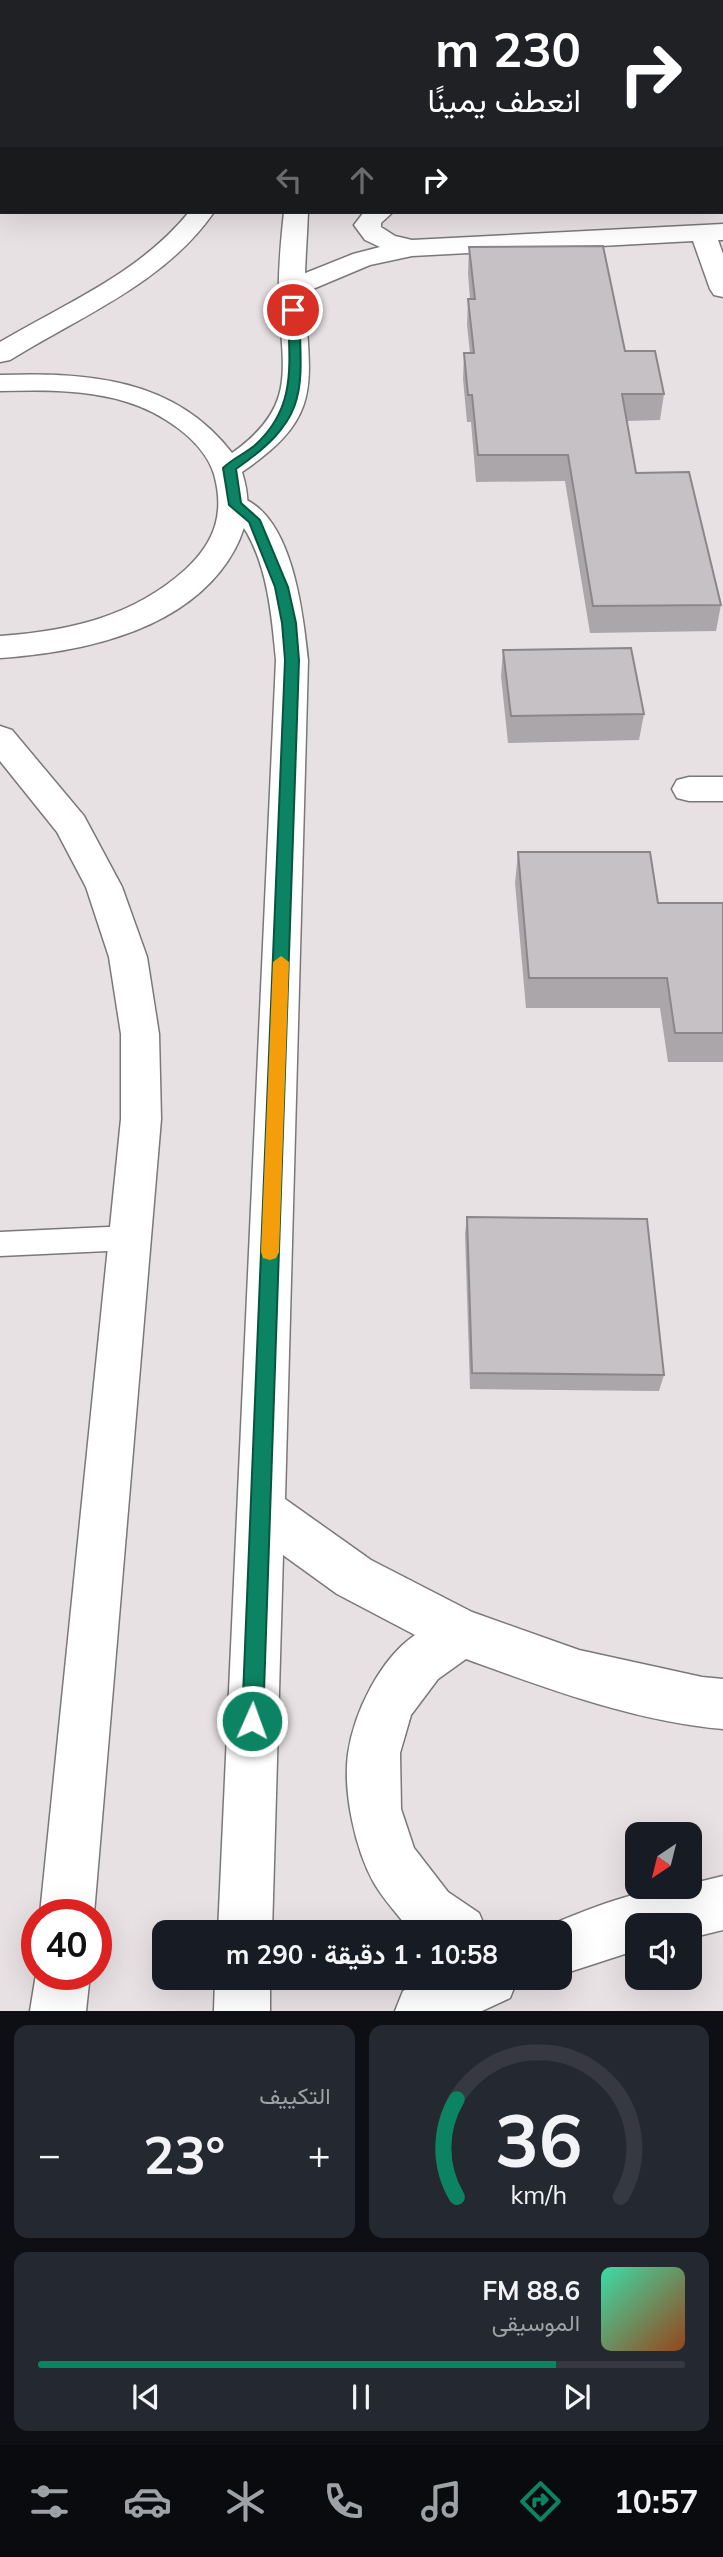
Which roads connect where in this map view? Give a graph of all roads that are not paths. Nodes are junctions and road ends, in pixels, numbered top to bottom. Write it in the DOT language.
graph roads {
  1 [pos="200,214"];
  2 [pos="296,214"];
  3 [pos="377,214"];
  4 [pos="713,233"];
  5 [pos="412,248"];
  6 [pos="292,288"];
  7 [pos="723,289"];
  8 [pos="0,354"];
  9 [pos="0,383"];
  10 [pos="232,486"];
  11 [pos="0,647"];
  12 [pos="0,737"];
  13 [pos="129,1238"];
  14 [pos="0,1244"];
  15 [pos="260,1510"];
  16 [pos="461,1633"];
  17 [pos="723,1704"];
  18 [pos="68,1899"];
  19 [pos="723,1903"];
  20 [pos="245,1920"];
  21 [pos="442,1920"];
  22 [pos="572,1944"];
  23 [pos="60,1990"];
  24 [pos="243,1990"];
  25 [pos="466,1990"];
  26 [pos="58,2011"];
  27 [pos="242,2011"];
  28 [pos="424,2011"];
  1 -- 8 [label="street"];
  2 -- 6 [label="street"];
  3 -- 5 [label="street"];
  4 -- 5 [label="street"];
  4 -- 7 [label="street"];
  5 -- 6 [label="street"];
  6 -- 10 [label="street"];
  9 -- 10 [label="street"];
  10 -- 11 [label="street"];
  10 -- 15 [label="street"];
  12 -- 13 [label="street"];
  13 -- 14 [label="lane"];
  13 -- 18 [label="street"];
  15 -- 16 [label="street"];
  15 -- 20 [label="street"];
  16 -- 17 [label="street"];
  16 -- 21 [label="street"];
  19 -- 22 [label="street"];
  23 -- 26 [label="street"];
  24 -- 27 [label="street"];
  25 -- 28 [label="street"];
}
